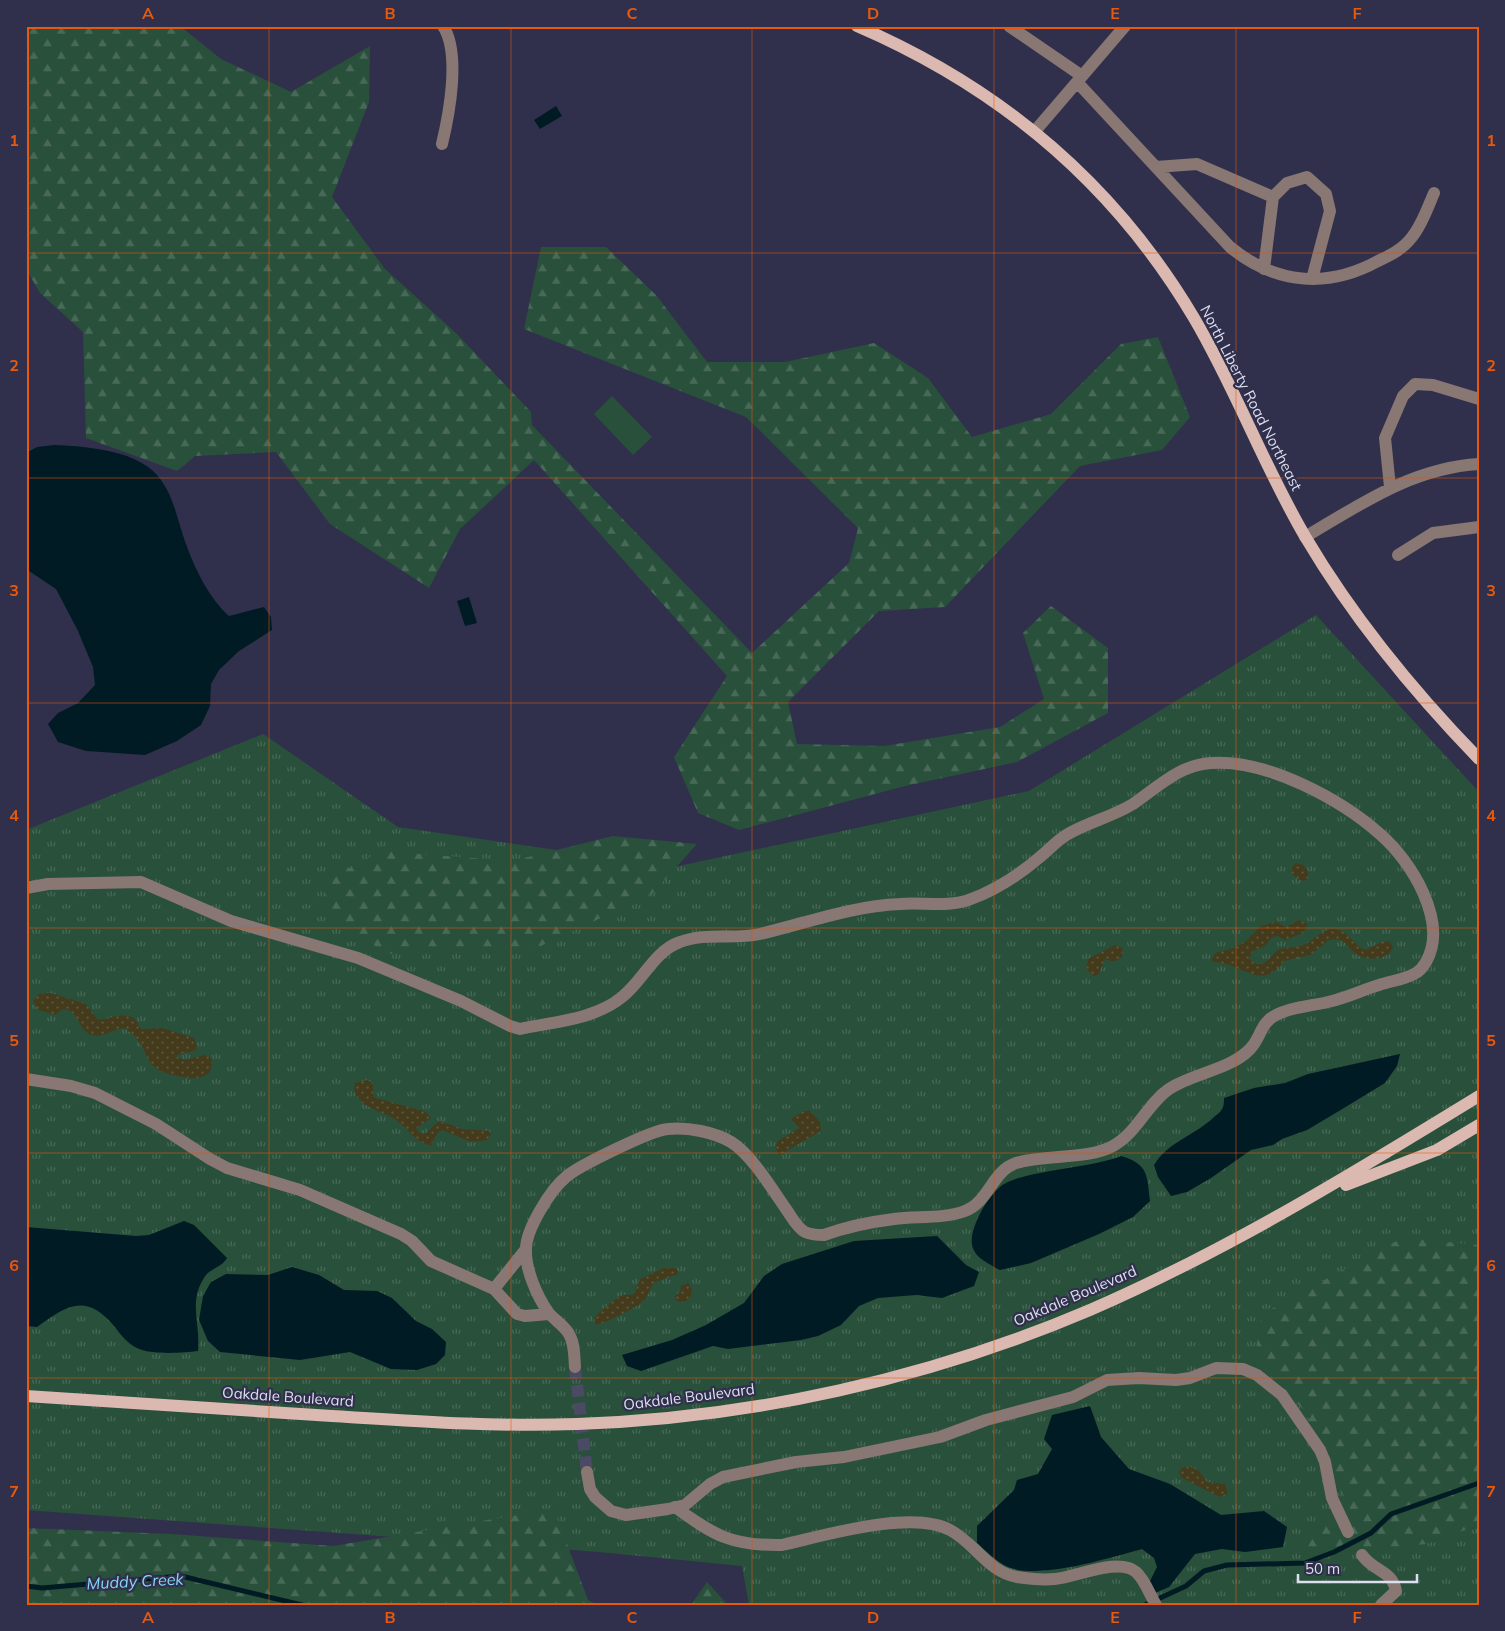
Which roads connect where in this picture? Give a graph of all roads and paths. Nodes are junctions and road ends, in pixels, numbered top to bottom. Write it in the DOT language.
graph roads {
  1 [pos="443,26"];
  2 [pos="857,26"];
  3 [pos="1008,26"];
  4 [pos="1125,26"];
  5 [pos="1080,79"];
  6 [pos="1035,131"];
  7 [pos="442,144"];
  8 [pos="1156,167"];
  9 [pos="1434,193"];
  10 [pos="1273,196"];
  11 [pos="1264,269"];
  12 [pos="1312,279"];
  13 [pos="1479,399"];
  14 [pos="1479,464"];
  15 [pos="1390,487"];
  16 [pos="1479,527"];
  17 [pos="1305,537"];
  18 [pos="1398,555"];
  19 [pos="1479,759"];
  20 [pos="26,888"];
  21 [pos="26,1079"];
  22 [pos="1479,1096"];
  23 [pos="1479,1125"];
  24 [pos="1316,1196"];
  25 [pos="526,1249"];
  26 [pos="494,1289"];
  27 [pos="549,1314"];
  28 [pos="575,1367"];
  29 [pos="26,1396"];
  30 [pos="587,1472"];
  31 [pos="675,1507"];
  32 [pos="1348,1532"];
  33 [pos="1362,1555"];
  34 [pos="1156,1605"];
  35 [pos="1381,1605"];
  1 -- 7 [label="street"];
  2 -- 6 [label="main road, North Liberty Road Northeast"];
  3 -- 5 [label="street"];
  4 -- 5 [label="street"];
  5 -- 6 [label="street"];
  5 -- 8 [label="street"];
  6 -- 17 [label="main road, North Liberty Road Northeast"];
  8 -- 10 [label="street"];
  8 -- 11 [label="street"];
  9 -- 12 [label="street"];
  10 -- 11 [label="street"];
  10 -- 12 [label="street"];
  11 -- 12 [label="street"];
  13 -- 15 [label="street"];
  14 -- 15 [label="street"];
  15 -- 17 [label="street"];
  16 -- 18 [label="street"];
  17 -- 19 [label="main road, North Liberty Road Northeast"];
  20 -- 25 [label="street"];
  21 -- 26 [label="street"];
  22 -- 24 [label="main road, Oakdale Boulevard"];
  23 -- 24 [label="main road, Oakdale Boulevard"];
  24 -- 29 [label="main road, Oakdale Boulevard"];
  25 -- 26 [label="street"];
  25 -- 27 [label="street"];
  26 -- 27 [label="street"];
  27 -- 28 [label="street"];
  30 -- 31 [label="street"];
  31 -- 32 [label="street"];
  31 -- 34 [label="street"];
  33 -- 35 [label="street"];
}
